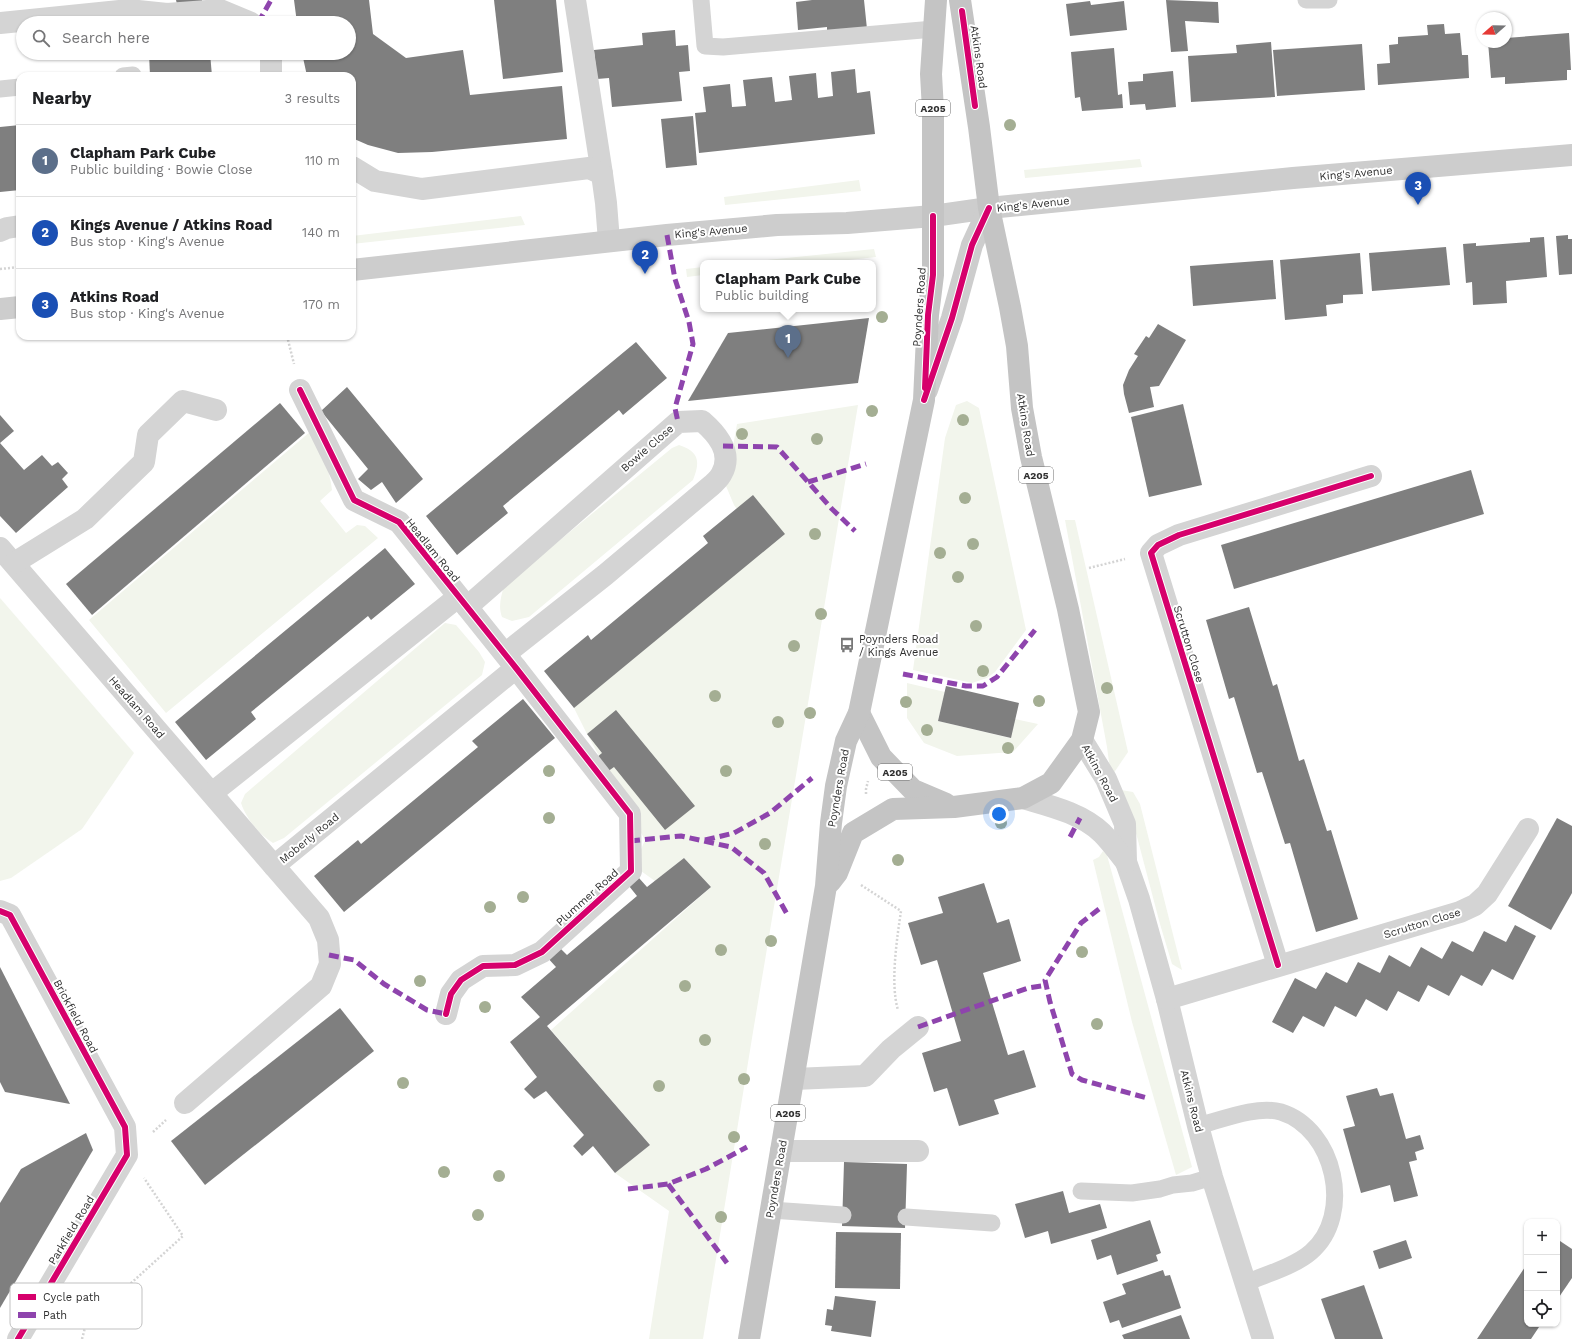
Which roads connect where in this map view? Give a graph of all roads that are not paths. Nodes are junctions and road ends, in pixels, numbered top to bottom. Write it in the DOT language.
graph roads {
  1 [pos="575,0"];
  2 [pos="701,0"];
  3 [pos="936,0"];
  4 [pos="960,0"];
  5 [pos="1306,0"];
  6 [pos="1329,0"];
  7 [pos="142,6"];
  8 [pos="69,16"];
  9 [pos="234,16"];
  10 [pos="16,21"];
  11 [pos="0,23"];
  12 [pos="934,29"];
  13 [pos="16,87"];
  14 [pos="0,89"];
  15 [pos="1572,155"];
  16 [pos="356,169"];
  17 [pos="602,174"];
  18 [pos="989,208"];
  19 [pos="933,216"];
  20 [pos="16,227"];
  21 [pos="0,231"];
  22 [pos="609,242"];
  23 [pos="356,270"];
  24 [pos="16,307"];
  25 [pos="0,309"];
  26 [pos="300,390"];
  27 [pos="924,400"];
  28 [pos="216,410"];
  29 [pos="1371,476"];
  30 [pos="7,555"];
  31 [pos="462,602"];
  32 [pos="510,661"];
  33 [pos="860,713"];
  34 [pos="1082,740"];
  35 [pos="212,794"];
  36 [pos="1023,798"];
  37 [pos="954,807"];
  38 [pos="1528,829"];
  39 [pos="1126,862"];
  40 [pos="274,866"];
  41 [pos="832,880"];
  42 [pos="5,913"];
  43 [pos="1278,965"];
  44 [pos="1167,999"];
  45 [pos="446,1014"];
  46 [pos="912,1032"];
  47 [pos="794,1079"];
  48 [pos="185,1103"];
  49 [pos="1198,1126"];
  50 [pos="781,1151"];
  51 [pos="918,1151"];
  52 [pos="127,1155"];
  53 [pos="1212,1177"];
  54 [pos="1081,1191"];
  55 [pos="771,1210"];
  56 [pos="843,1215"];
  57 [pos="906,1217"];
  58 [pos="992,1223"];
  59 [pos="51,1283"];
  60 [pos="1245,1283"];
  61 [pos="24,1329"];
  62 [pos="18,1339"];
  63 [pos="749,1339"];
  64 [pos="1263,1339"];
  1 -- 17 [label="street"];
  2 -- 12 [label="lane"];
  3 -- 12 [label="highway, A205"];
  4 -- 18 [label="highway, Atkins Road / A205"];
  5 -- 6 [label="lane"];
  7 -- 8 [label="street"];
  7 -- 9 [label="street"];
  10 -- 11 [label="street"];
  12 -- 19 [label="highway, A205"];
  13 -- 14 [label="lane"];
  15 -- 18 [label="main road, King's Avenue"];
  16 -- 17 [label="street"];
  17 -- 22 [label="street"];
  18 -- 19 [label="main road, King's Avenue"];
  18 -- 27 [label="main road, A205"];
  18 -- 34 [label="highway, Atkins Road / A205"];
  19 -- 22 [label="main road, King's Avenue"];
  19 -- 27 [label="highway, Poynders Road / A205"];
  20 -- 21 [label="street"];
  22 -- 23 [label="main road, King's Avenue"];
  24 -- 25 [label="main road"];
  26 -- 31 [label="street, Headlam Road"];
  27 -- 33 [label="highway, Poynders Road / A205"];
  28 -- 30 [label="street"];
  29 -- 43 [label="street, Scrutton Close"];
  30 -- 35 [label="street, Headlam Road"];
  31 -- 32 [label="street, Headlam Road"];
  31 -- 32 [label="street, Bowie Close"];
  31 -- 35 [label="street, Bowie Close"];
  32 -- 40 [label="street, Moberly Road"];
  32 -- 45 [label="street, Plummer Road"];
  33 -- 37 [label="highway, A205"];
  33 -- 41 [label="highway, Poynders Road / A205"];
  34 -- 36 [label="highway, A205"];
  34 -- 39 [label="street, Atkins Road"];
  35 -- 40 [label="street, Headlam Road"];
  36 -- 37 [label="highway, A205"];
  36 -- 39 [label="street, Atkins Road"];
  37 -- 41 [label="highway, A205"];
  38 -- 43 [label="street, Scrutton Close"];
  39 -- 44 [label="street, Atkins Road"];
  40 -- 48 [label="street, Moberly Road"];
  41 -- 47 [label="highway, Poynders Road / A205"];
  42 -- 52 [label="street, Brickfield Road"];
  43 -- 44 [label="street, Scrutton Close"];
  44 -- 49 [label="street, Atkins Road"];
  46 -- 47 [label="street"];
  47 -- 50 [label="highway, Poynders Road / A205"];
  49 -- 53 [label="street, Atkins Road"];
  49 -- 60 [label="lane"];
  50 -- 51 [label="street"];
  50 -- 55 [label="highway, Poynders Road / A205"];
  52 -- 59 [label="street, Parkfield Road"];
  53 -- 54 [label="lane"];
  53 -- 60 [label="street, Atkins Road"];
  55 -- 56 [label="lane"];
  55 -- 63 [label="highway, Poynders Road / A205"];
  57 -- 58 [label="lane"];
  60 -- 64 [label="street, Atkins Road"];
  61 -- 62 [label="street, Parkfield Road"];
}
